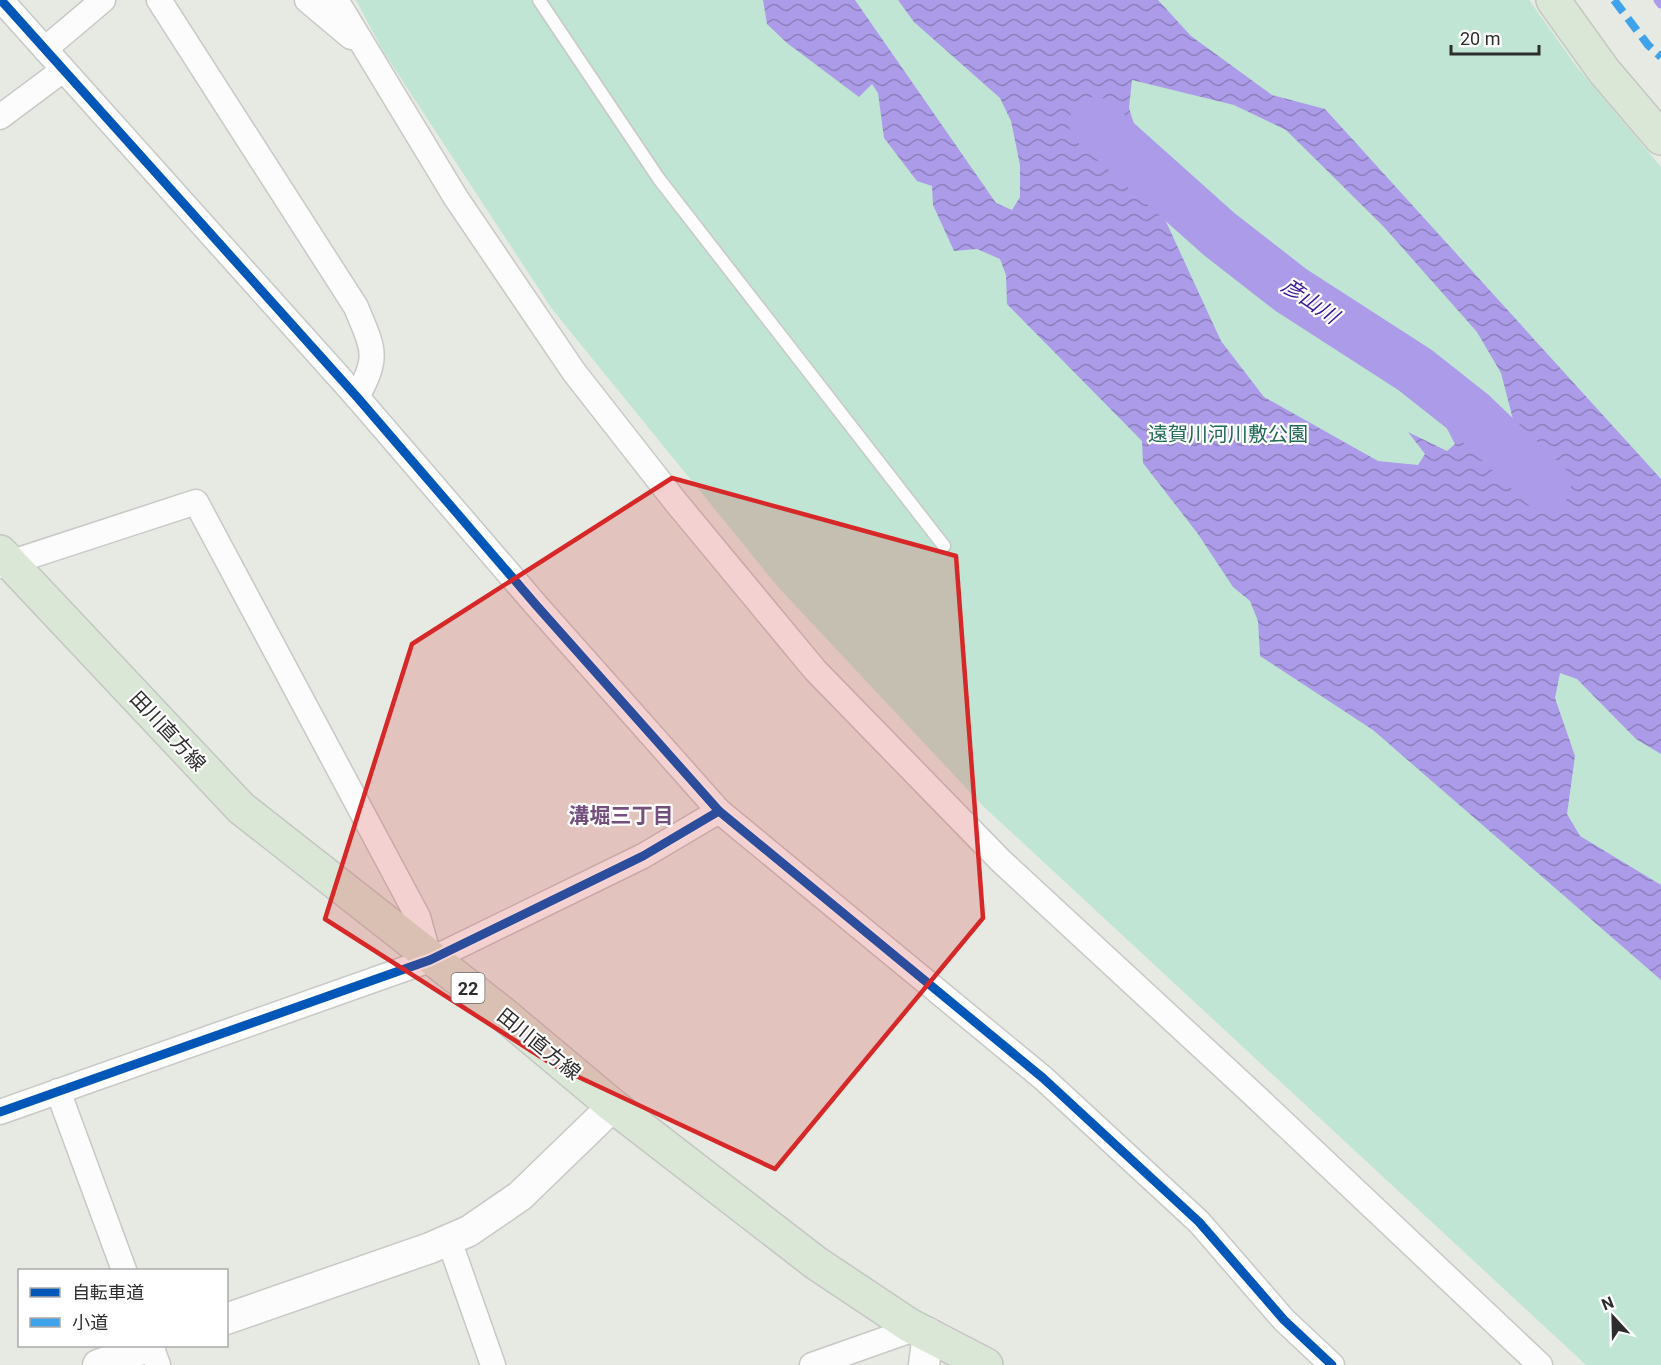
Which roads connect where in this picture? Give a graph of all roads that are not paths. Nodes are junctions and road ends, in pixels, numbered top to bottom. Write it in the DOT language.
graph roads {
  1 [pos="1,0"];
  2 [pos="103,0"];
  3 [pos="159,0"];
  4 [pos="307,0"];
  5 [pos="336,0"];
  6 [pos="539,0"];
  7 [pos="1553,0"];
  8 [pos="362,46"];
  9 [pos="45,50"];
  10 [pos="63,70"];
  11 [pos="0,117"];
  12 [pos="1661,138"];
  13 [pos="357,397"];
  14 [pos="944,546"];
  15 [pos="3,560"];
  16 [pos="719,811"];
  17 [pos="430,960"];
  18 [pos="58,1091"];
  19 [pos="613,1106"];
  20 [pos="0,1112"];
  21 [pos="448,1240"];
  22 [pos="123,1269"];
  23 [pos="228,1318"];
  24 [pos="922,1331"];
  25 [pos="147,1347"];
  26 [pos="150,1347"];
  27 [pos="98,1365"];
  28 [pos="158,1365"];
  29 [pos="493,1365"];
  30 [pos="812,1365"];
  31 [pos="924,1365"];
  32 [pos="986,1365"];
  33 [pos="1332,1365"];
  34 [pos="1540,1365"];
  1 -- 9 [label="street"];
  2 -- 9 [label="street"];
  3 -- 13 [label="street"];
  4 -- 8 [label="street"];
  5 -- 8 [label="street"];
  6 -- 14 [label="lane"];
  7 -- 12 [label="main road"];
  8 -- 34 [label="street"];
  9 -- 10 [label="street"];
  10 -- 11 [label="street"];
  10 -- 13 [label="street"];
  13 -- 16 [label="street"];
  15 -- 17 [label="main road, 田川直方線 / 22"];
  15 -- 17 [label="street"];
  16 -- 17 [label="street"];
  16 -- 33 [label="street"];
  17 -- 18 [label="street"];
  17 -- 19 [label="main road, 田川直方線 / 22"];
  18 -- 20 [label="street"];
  18 -- 22 [label="street"];
  19 -- 21 [label="street"];
  19 -- 24 [label="main road, 田川直方線 / 22"];
  21 -- 23 [label="street"];
  21 -- 29 [label="street"];
  24 -- 30 [label="street"];
  24 -- 31 [label="street"];
  24 -- 32 [label="main road, 田川直方線 / 22"];
  25 -- 27 [label="street"];
  26 -- 28 [label="street"];
}
